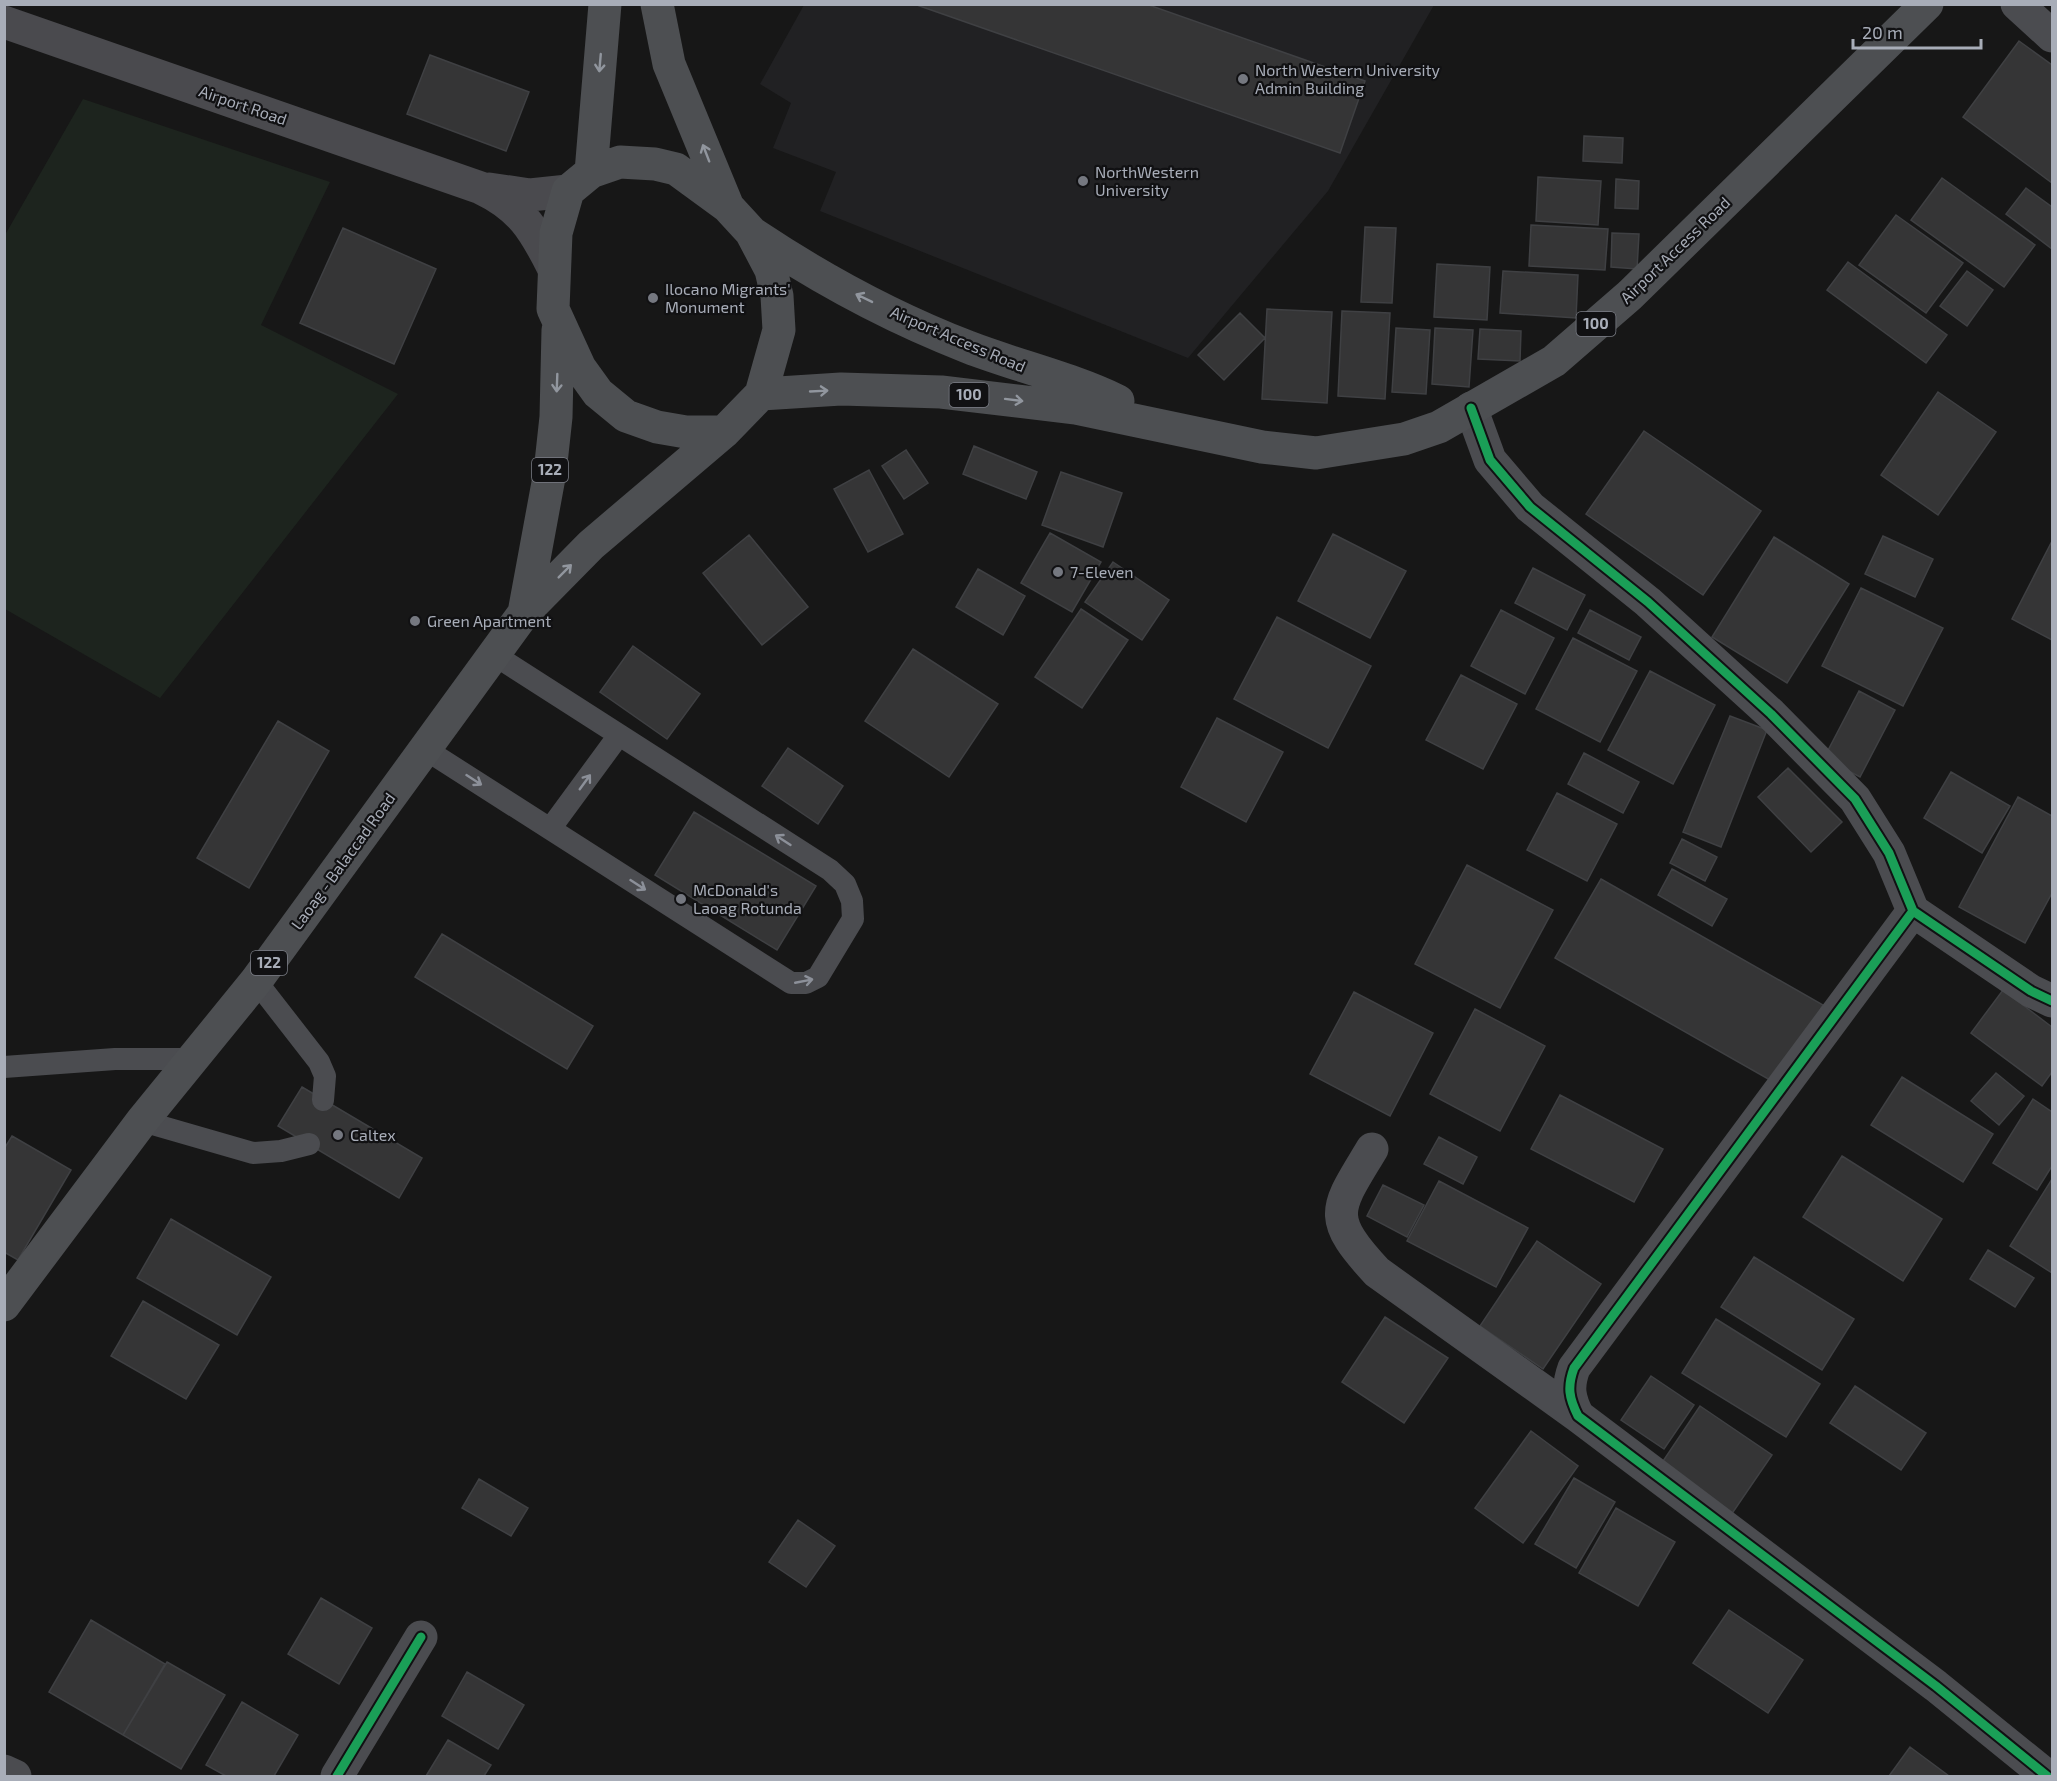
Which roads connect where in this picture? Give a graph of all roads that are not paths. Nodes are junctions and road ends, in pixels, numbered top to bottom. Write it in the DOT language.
graph roads {
  1 [pos="605,4"];
  2 [pos="657,4"];
  3 [pos="1927,4"];
  4 [pos="2017,4"];
  5 [pos="4,22"];
  6 [pos="2052,36"];
  7 [pos="580,181"];
  8 [pos="481,188"];
  9 [pos="728,207"];
  10 [pos="751,232"];
  11 [pos="554,268"];
  12 [pos="558,325"];
  13 [pos="761,394"];
  14 [pos="1471,408"];
  15 [pos="1174,428"];
  16 [pos="724,432"];
  17 [pos="524,613"];
  18 [pos="493,654"];
  19 [pos="619,735"];
  20 [pos="425,748"];
  21 [pos="550,829"];
  22 [pos="1913,911"];
  23 [pos="256,981"];
  24 [pos="2052,1001"];
  25 [pos="193,1059"];
  26 [pos="4,1067"];
  27 [pos="323,1100"];
  28 [pos="142,1121"];
  29 [pos="309,1144"];
  30 [pos="1372,1149"];
  31 [pos="6,1302"];
  32 [pos="1578,1416"];
  33 [pos="421,1637"];
  34 [pos="4,1771"];
  35 [pos="15,1776"];
  36 [pos="337,1776"];
  37 [pos="2047,1776"];
  1 -- 7 [label="main road, one-way"];
  9 -- 2 [label="main road, one-way"];
  3 -- 14 [label="main road, Airport Access Road / 100"];
  4 -- 6 [label="street"];
  5 -- 8 [label="main road, Airport Road / 100"];
  7 -- 8 [label="main road, 100"];
  7 -- 9 [label="main road, 100"];
  7 -- 11 [label="main road"];
  8 -- 11 [label="main road, 100"];
  9 -- 10 [label="main road, 100"];
  10 -- 13 [label="main road, 100"];
  15 -- 10 [label="main road, Airport Access Road / 100, one-way"];
  11 -- 12 [label="main road"];
  12 -- 16 [label="main road"];
  12 -- 17 [label="main road, Laoag - Balaccad Road / 122, one-way"];
  13 -- 15 [label="main road, Airport Access Road / 100, one-way"];
  13 -- 16 [label="main road, 100"];
  14 -- 15 [label="main road, Airport Access Road / 100"];
  14 -- 22 [label="street"];
  17 -- 16 [label="main road, Laoag - Balaccad Road / 122, one-way"];
  17 -- 18 [label="main road, Laoag - Balaccad Road / 122"];
  18 -- 19 [label="lane"];
  18 -- 20 [label="main road, Laoag - Balaccad Road / 122"];
  21 -- 19 [label="lane, one-way"];
  21 -- 19 [label="lane, one-way"];
  20 -- 21 [label="lane, one-way"];
  20 -- 23 [label="main road, Laoag - Balaccad Road / 122"];
  22 -- 24 [label="street"];
  22 -- 32 [label="street"];
  23 -- 25 [label="main road, Laoag - Balaccad Road / 122"];
  23 -- 27 [label="lane"];
  25 -- 26 [label="lane"];
  25 -- 28 [label="main road, Laoag - Balaccad Road / 122"];
  28 -- 29 [label="lane"];
  28 -- 31 [label="main road, Laoag - Balaccad Road / 122"];
  30 -- 32 [label="street"];
  32 -- 37 [label="street"];
  33 -- 36 [label="street"];
  34 -- 35 [label="street"];
}
